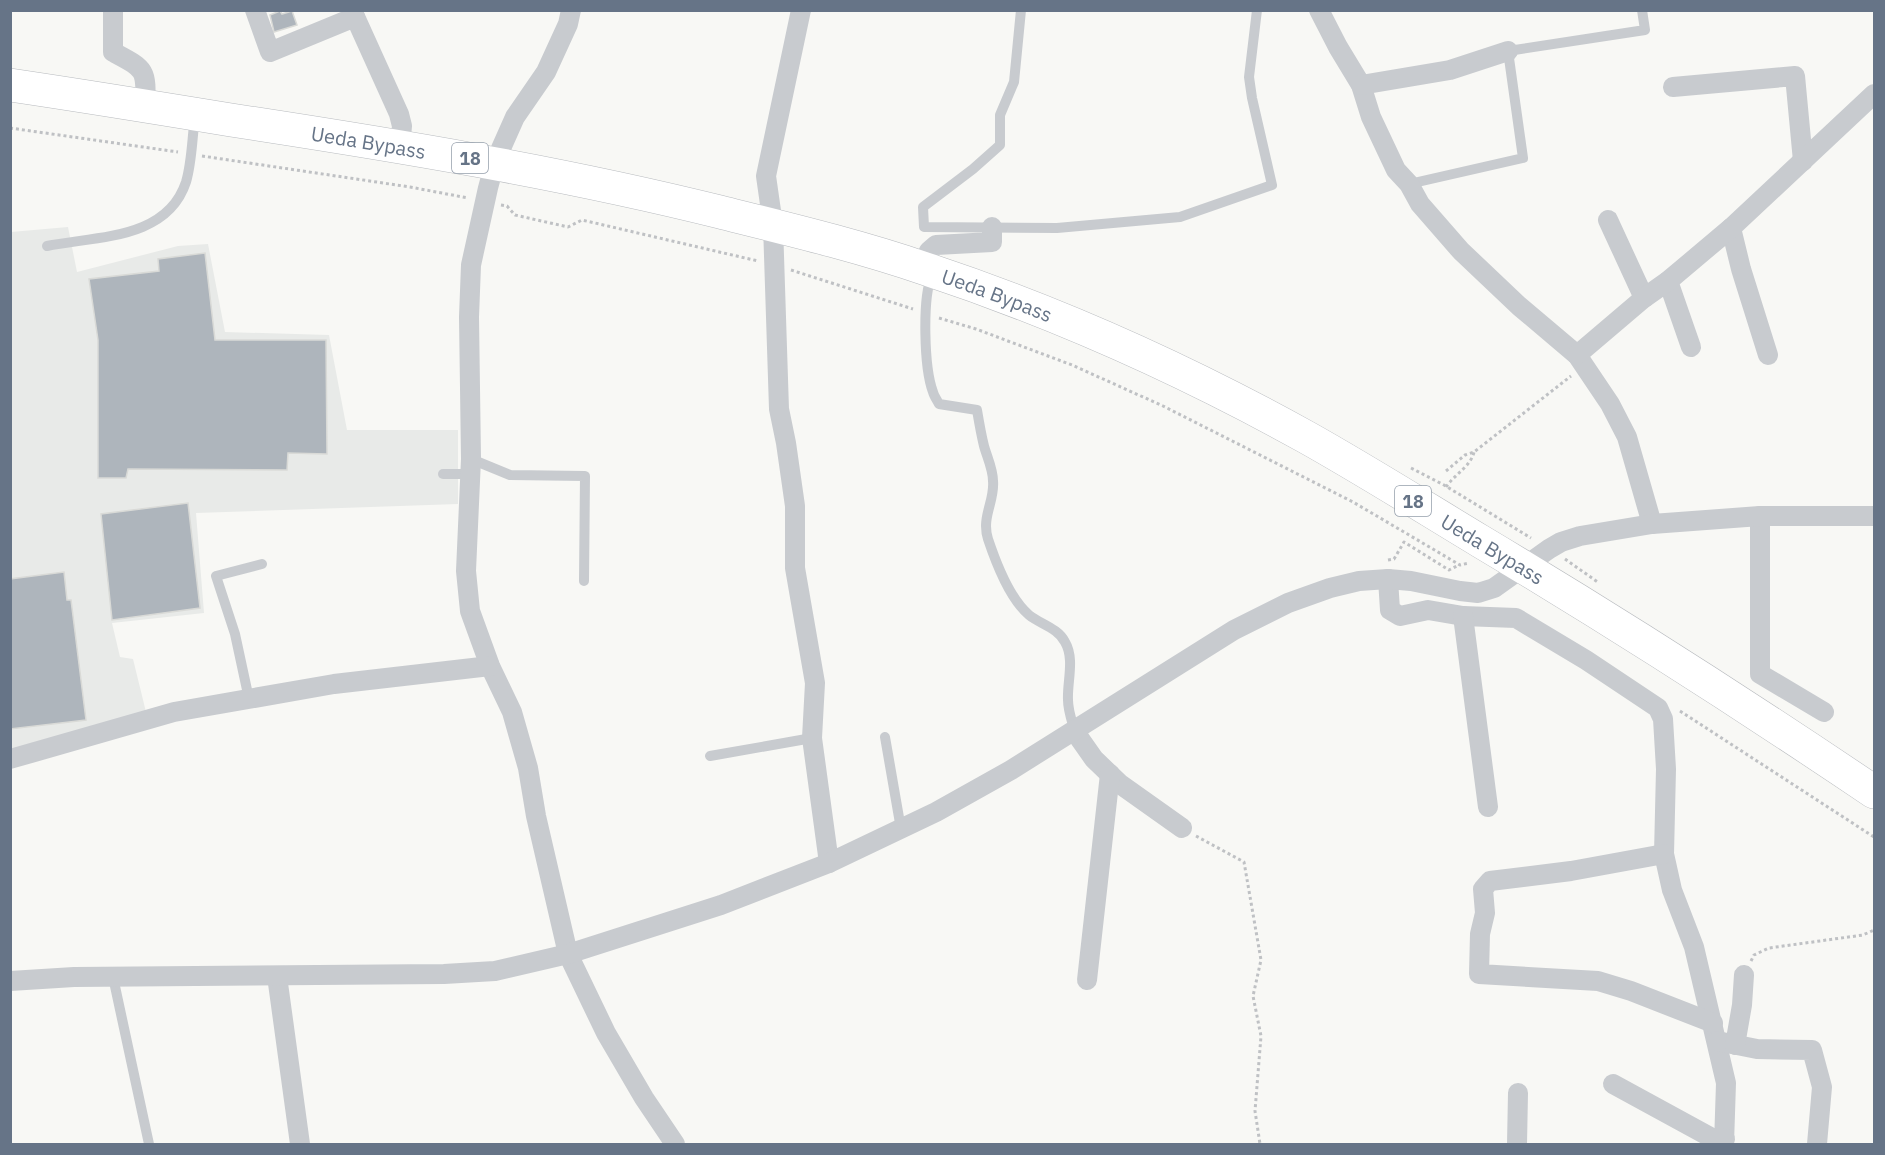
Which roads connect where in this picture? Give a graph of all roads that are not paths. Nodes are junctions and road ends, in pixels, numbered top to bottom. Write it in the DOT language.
graph roads {
  1 [pos="113,10"];
  2 [pos="255,10"];
  3 [pos="571,10"];
  4 [pos="801,10"];
  5 [pos="1021,10"];
  6 [pos="1257,10"];
  7 [pos="1319,10"];
  8 [pos="1642,10"];
  9 [pos="354,14"];
  10 [pos="1508,51"];
  11 [pos="10,85"];
  12 [pos="1361,85"];
  13 [pos="1673,87"];
  14 [pos="1875,94"];
  15 [pos="145,106"];
  16 [pos="195,114"];
  17 [pos="400,146"];
  18 [pos="1803,161"];
  19 [pos="495,162"];
  20 [pos="1409,184"];
  21 [pos="1608,220"];
  22 [pos="773,225"];
  23 [pos="992,226"];
  24 [pos="1731,228"];
  25 [pos="47,246"];
  26 [pos="927,269"];
  27 [pos="1668,281"];
  28 [pos="1644,298"];
  29 [pos="1691,348"];
  30 [pos="1768,355"];
  31 [pos="1581,361"];
  32 [pos="470,467"];
  33 [pos="443,474"];
  34 [pos="1760,516"];
  35 [pos="1875,516"];
  36 [pos="1652,524"];
  37 [pos="262,564"];
  38 [pos="1524,567"];
  39 [pos="1387,570"];
  40 [pos="584,581"];
  41 [pos="1463,616"];
  42 [pos="490,666"];
  43 [pos="1761,674"];
  44 [pos="249,699"];
  45 [pos="1746,706"];
  46 [pos="1824,712"];
  47 [pos="1075,732"];
  48 [pos="885,737"];
  49 [pos="812,738"];
  50 [pos="710,756"];
  51 [pos="10,759"];
  52 [pos="1110,774"];
  53 [pos="1875,792"];
  54 [pos="1488,807"];
  55 [pos="1182,828"];
  56 [pos="901,829"];
  57 [pos="1664,854"];
  58 [pos="829,863"];
  59 [pos="568,954"];
  60 [pos="1744,975"];
  61 [pos="277,976"];
  62 [pos="113,977"];
  63 [pos="1088,980"];
  64 [pos="10,981"];
  65 [pos="1721,1036"];
  66 [pos="1613,1084"];
  67 [pos="1518,1093"];
  68 [pos="1725,1142"];
  69 [pos="149,1144"];
  70 [pos="300,1144"];
  71 [pos="675,1144"];
  72 [pos="1517,1144"];
  73 [pos="1817,1144"];
  1 -- 15 [label="street"];
  2 -- 9 [label="street"];
  3 -- 19 [label="street"];
  4 -- 22 [label="street"];
  5 -- 23 [label="lane"];
  6 -- 23 [label="lane"];
  7 -- 12 [label="street"];
  8 -- 10 [label="lane"];
  9 -- 17 [label="street"];
  10 -- 12 [label="street"];
  10 -- 20 [label="lane"];
  11 -- 15 [label="highway, Ueda Bypass / 18"];
  12 -- 20 [label="street"];
  13 -- 18 [label="street"];
  14 -- 18 [label="street"];
  15 -- 16 [label="highway, Ueda Bypass / 18"];
  16 -- 17 [label="highway, Ueda Bypass / 18"];
  16 -- 25 [label="lane"];
  17 -- 19 [label="highway, Ueda Bypass / 18"];
  18 -- 24 [label="street"];
  19 -- 22 [label="highway, Ueda Bypass / 18"];
  19 -- 32 [label="street"];
  20 -- 31 [label="street"];
  21 -- 28 [label="street"];
  22 -- 26 [label="highway, Ueda Bypass / 18"];
  22 -- 49 [label="street"];
  23 -- 26 [label="street"];
  24 -- 27 [label="street"];
  24 -- 30 [label="street"];
  26 -- 38 [label="highway, Ueda Bypass / 18"];
  26 -- 47 [label="lane"];
  27 -- 28 [label="street"];
  27 -- 29 [label="street"];
  28 -- 31 [label="street"];
  31 -- 36 [label="street"];
  32 -- 33 [label="lane"];
  32 -- 40 [label="lane"];
  32 -- 42 [label="street"];
  34 -- 35 [label="street"];
  34 -- 36 [label="street"];
  34 -- 43 [label="street"];
  36 -- 38 [label="street"];
  37 -- 44 [label="lane"];
  38 -- 39 [label="street"];
  38 -- 45 [label="highway, Ueda Bypass / 18"];
  39 -- 41 [label="street"];
  39 -- 47 [label="street"];
  41 -- 54 [label="street"];
  41 -- 57 [label="street"];
  42 -- 44 [label="street"];
  42 -- 59 [label="street"];
  43 -- 45 [label="street"];
  43 -- 46 [label="street"];
  44 -- 51 [label="street"];
  45 -- 53 [label="highway, Ueda Bypass / 18"];
  47 -- 52 [label="street"];
  47 -- 56 [label="street"];
  48 -- 56 [label="lane"];
  49 -- 50 [label="lane"];
  49 -- 58 [label="street"];
  52 -- 55 [label="street"];
  52 -- 63 [label="street"];
  56 -- 58 [label="street"];
  57 -- 65 [label="street"];
  57 -- 65 [label="street"];
  58 -- 59 [label="street"];
  59 -- 61 [label="street"];
  59 -- 71 [label="street"];
  60 -- 65 [label="street"];
  61 -- 62 [label="street"];
  61 -- 70 [label="street"];
  62 -- 64 [label="street"];
  62 -- 69 [label="lane"];
  65 -- 68 [label="street"];
  65 -- 73 [label="street"];
  66 -- 68 [label="street"];
  67 -- 72 [label="street"];
}
